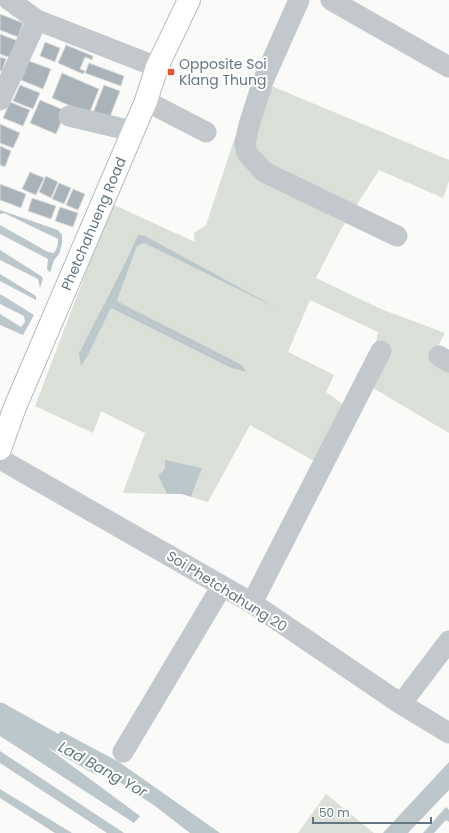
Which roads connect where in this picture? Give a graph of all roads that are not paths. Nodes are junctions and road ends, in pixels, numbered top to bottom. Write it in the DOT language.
graph roads {
  1 [pos="9,0"];
  2 [pos="189,0"];
  3 [pos="299,0"];
  4 [pos="331,0"];
  5 [pos="37,20"];
  6 [pos="157,67"];
  7 [pos="449,67"];
  8 [pos="0,100"];
  9 [pos="146,101"];
  10 [pos="69,116"];
  11 [pos="132,131"];
  12 [pos="206,132"];
  13 [pos="397,236"];
  14 [pos="381,351"];
  15 [pos="1,446"];
  16 [pos="222,586"];
  17 [pos="252,604"];
  18 [pos="449,641"];
  19 [pos="401,704"];
  20 [pos="449,733"];
  21 [pos="123,752"];
  1 -- 5 [label="street"];
  2 -- 6 [label="main road, Phetchahueng Road"];
  3 -- 13 [label="street"];
  4 -- 7 [label="street"];
  5 -- 6 [label="street"];
  5 -- 8 [label="street"];
  6 -- 9 [label="main road, Phetchahueng Road"];
  9 -- 11 [label="main road, Phetchahueng Road"];
  9 -- 12 [label="street"];
  10 -- 11 [label="street"];
  11 -- 15 [label="main road, Phetchahueng Road"];
  14 -- 17 [label="street"];
  15 -- 16 [label="street, Soi Phetchahung 20"];
  16 -- 17 [label="street, Soi Phetchahung 20"];
  16 -- 21 [label="street"];
  17 -- 19 [label="street, Soi Phetchahung 20"];
  18 -- 19 [label="street"];
  19 -- 20 [label="street, Soi Phetchahung 20"];
}
